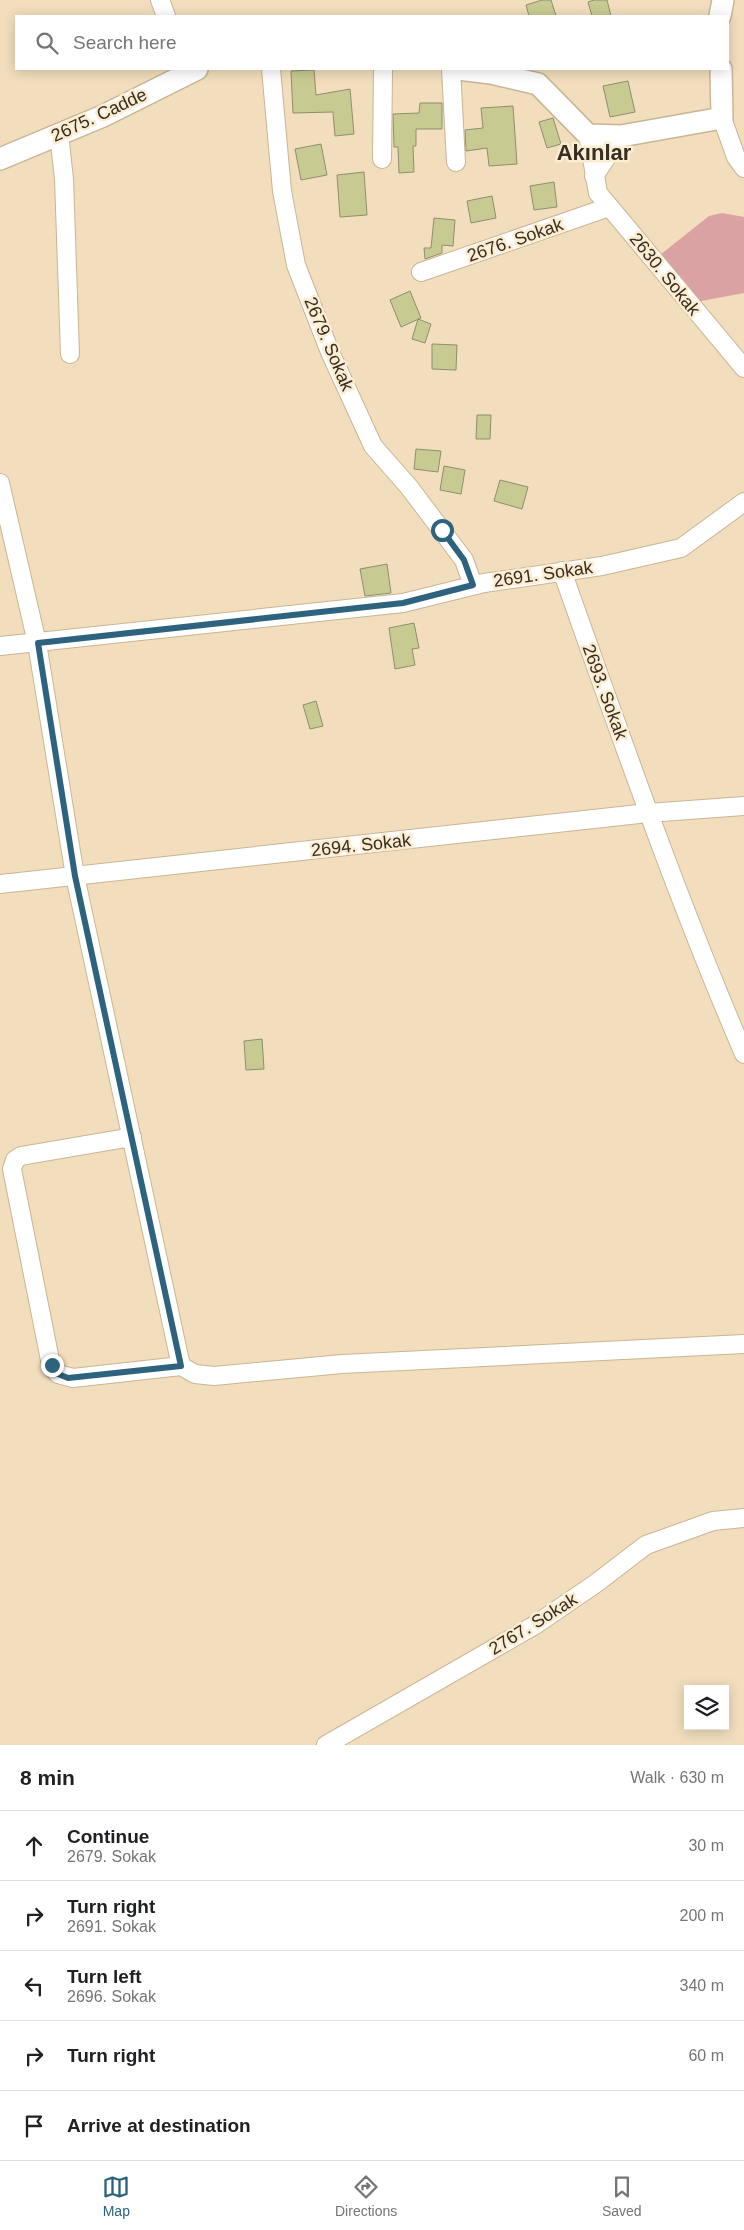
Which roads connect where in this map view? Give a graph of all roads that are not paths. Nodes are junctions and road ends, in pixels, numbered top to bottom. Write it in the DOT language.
graph roads {
  1 [pos="160,0"];
  2 [pos="723,0"];
  3 [pos="166,15"];
  4 [pos="720,15"];
  5 [pos="191,70"];
  6 [pos="272,70"];
  7 [pos="383,70"];
  8 [pos="451,70"];
  9 [pos="466,70"];
  10 [pos="721,70"];
  11 [pos="722,118"];
  12 [pos="59,134"];
  13 [pos="588,135"];
  14 [pos="621,136"];
  15 [pos="0,159"];
  16 [pos="382,159"];
  17 [pos="456,162"];
  18 [pos="744,168"];
  19 [pos="594,176"];
  20 [pos="609,207"];
  21 [pos="421,272"];
  22 [pos="70,354"];
  23 [pos="744,368"];
  24 [pos="0,484"];
  25 [pos="744,502"];
  26 [pos="562,571"];
  27 [pos="473,585"];
  28 [pos="38,643"];
  29 [pos="0,646"];
  30 [pos="744,806"];
  31 [pos="648,813"];
  32 [pos="75,876"];
  33 [pos="0,884"];
  34 [pos="744,1054"];
  35 [pos="132,1138"];
  36 [pos="744,1344"];
  37 [pos="181,1366"];
  38 [pos="744,1518"];
  39 [pos="326,1745"];
  1 -- 3 [label="street"];
  2 -- 4 [label="street"];
  5 -- 12 [label="street, 2675. Cadde"];
  6 -- 27 [label="street, 2679. Sokak"];
  7 -- 16 [label="street"];
  8 -- 17 [label="street"];
  9 -- 13 [label="street"];
  10 -- 11 [label="street"];
  11 -- 14 [label="street"];
  11 -- 18 [label="street"];
  12 -- 15 [label="street, 2675. Cadde"];
  12 -- 22 [label="street"];
  13 -- 14 [label="street"];
  13 -- 19 [label="street, 2630. Sokak"];
  14 -- 19 [label="street"];
  19 -- 20 [label="street, 2630. Sokak"];
  20 -- 21 [label="street, 2676. Sokak"];
  20 -- 23 [label="street, 2630. Sokak"];
  24 -- 28 [label="street"];
  25 -- 26 [label="street, 2691. Sokak"];
  26 -- 27 [label="street, 2691. Sokak"];
  26 -- 31 [label="street, 2693. Sokak"];
  27 -- 28 [label="street, 2691. Sokak"];
  28 -- 29 [label="street, 2691. Sokak"];
  28 -- 32 [label="street"];
  30 -- 31 [label="street, 2694. Sokak"];
  31 -- 32 [label="street, 2694. Sokak"];
  31 -- 34 [label="street, 2693. Sokak"];
  32 -- 33 [label="street, 2694. Sokak"];
  32 -- 35 [label="street"];
  35 -- 37 [label="street"];
  35 -- 37 [label="street"];
  36 -- 37 [label="street"];
  38 -- 39 [label="street, 2767. Sokak"];
}
